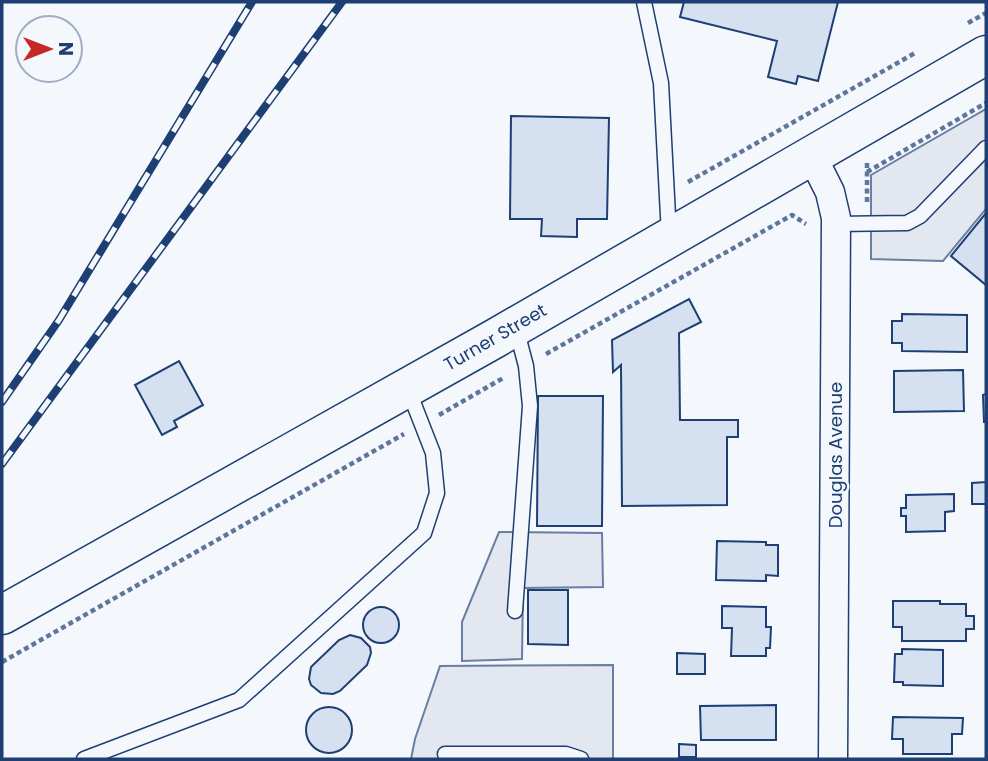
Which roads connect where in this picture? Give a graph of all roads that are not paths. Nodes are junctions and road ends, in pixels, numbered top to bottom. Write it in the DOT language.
graph roads {
  1 [pos="644,2"];
  2 [pos="986,55"];
  3 [pos="986,148"];
  4 [pos="812,156"];
  5 [pos="836,224"];
  6 [pos="669,236"];
  7 [pos="515,327"];
  8 [pos="407,387"];
  9 [pos="515,611"];
  10 [pos="2,615"];
  11 [pos="445,754"];
  12 [pos="84,759"];
  13 [pos="581,759"];
  14 [pos="833,759"];
  1 -- 6 [label="lane"];
  2 -- 4 [label="street, Turner Street"];
  3 -- 5 [label="lane"];
  4 -- 5 [label="street, Douglas Avenue"];
  4 -- 6 [label="street, Turner Street"];
  5 -- 14 [label="street, Douglas Avenue"];
  6 -- 7 [label="street, Turner Street"];
  7 -- 8 [label="street, Turner Street"];
  7 -- 9 [label="lane"];
  8 -- 10 [label="street, Turner Street"];
  8 -- 12 [label="lane"];
  11 -- 13 [label="lane"];
}
